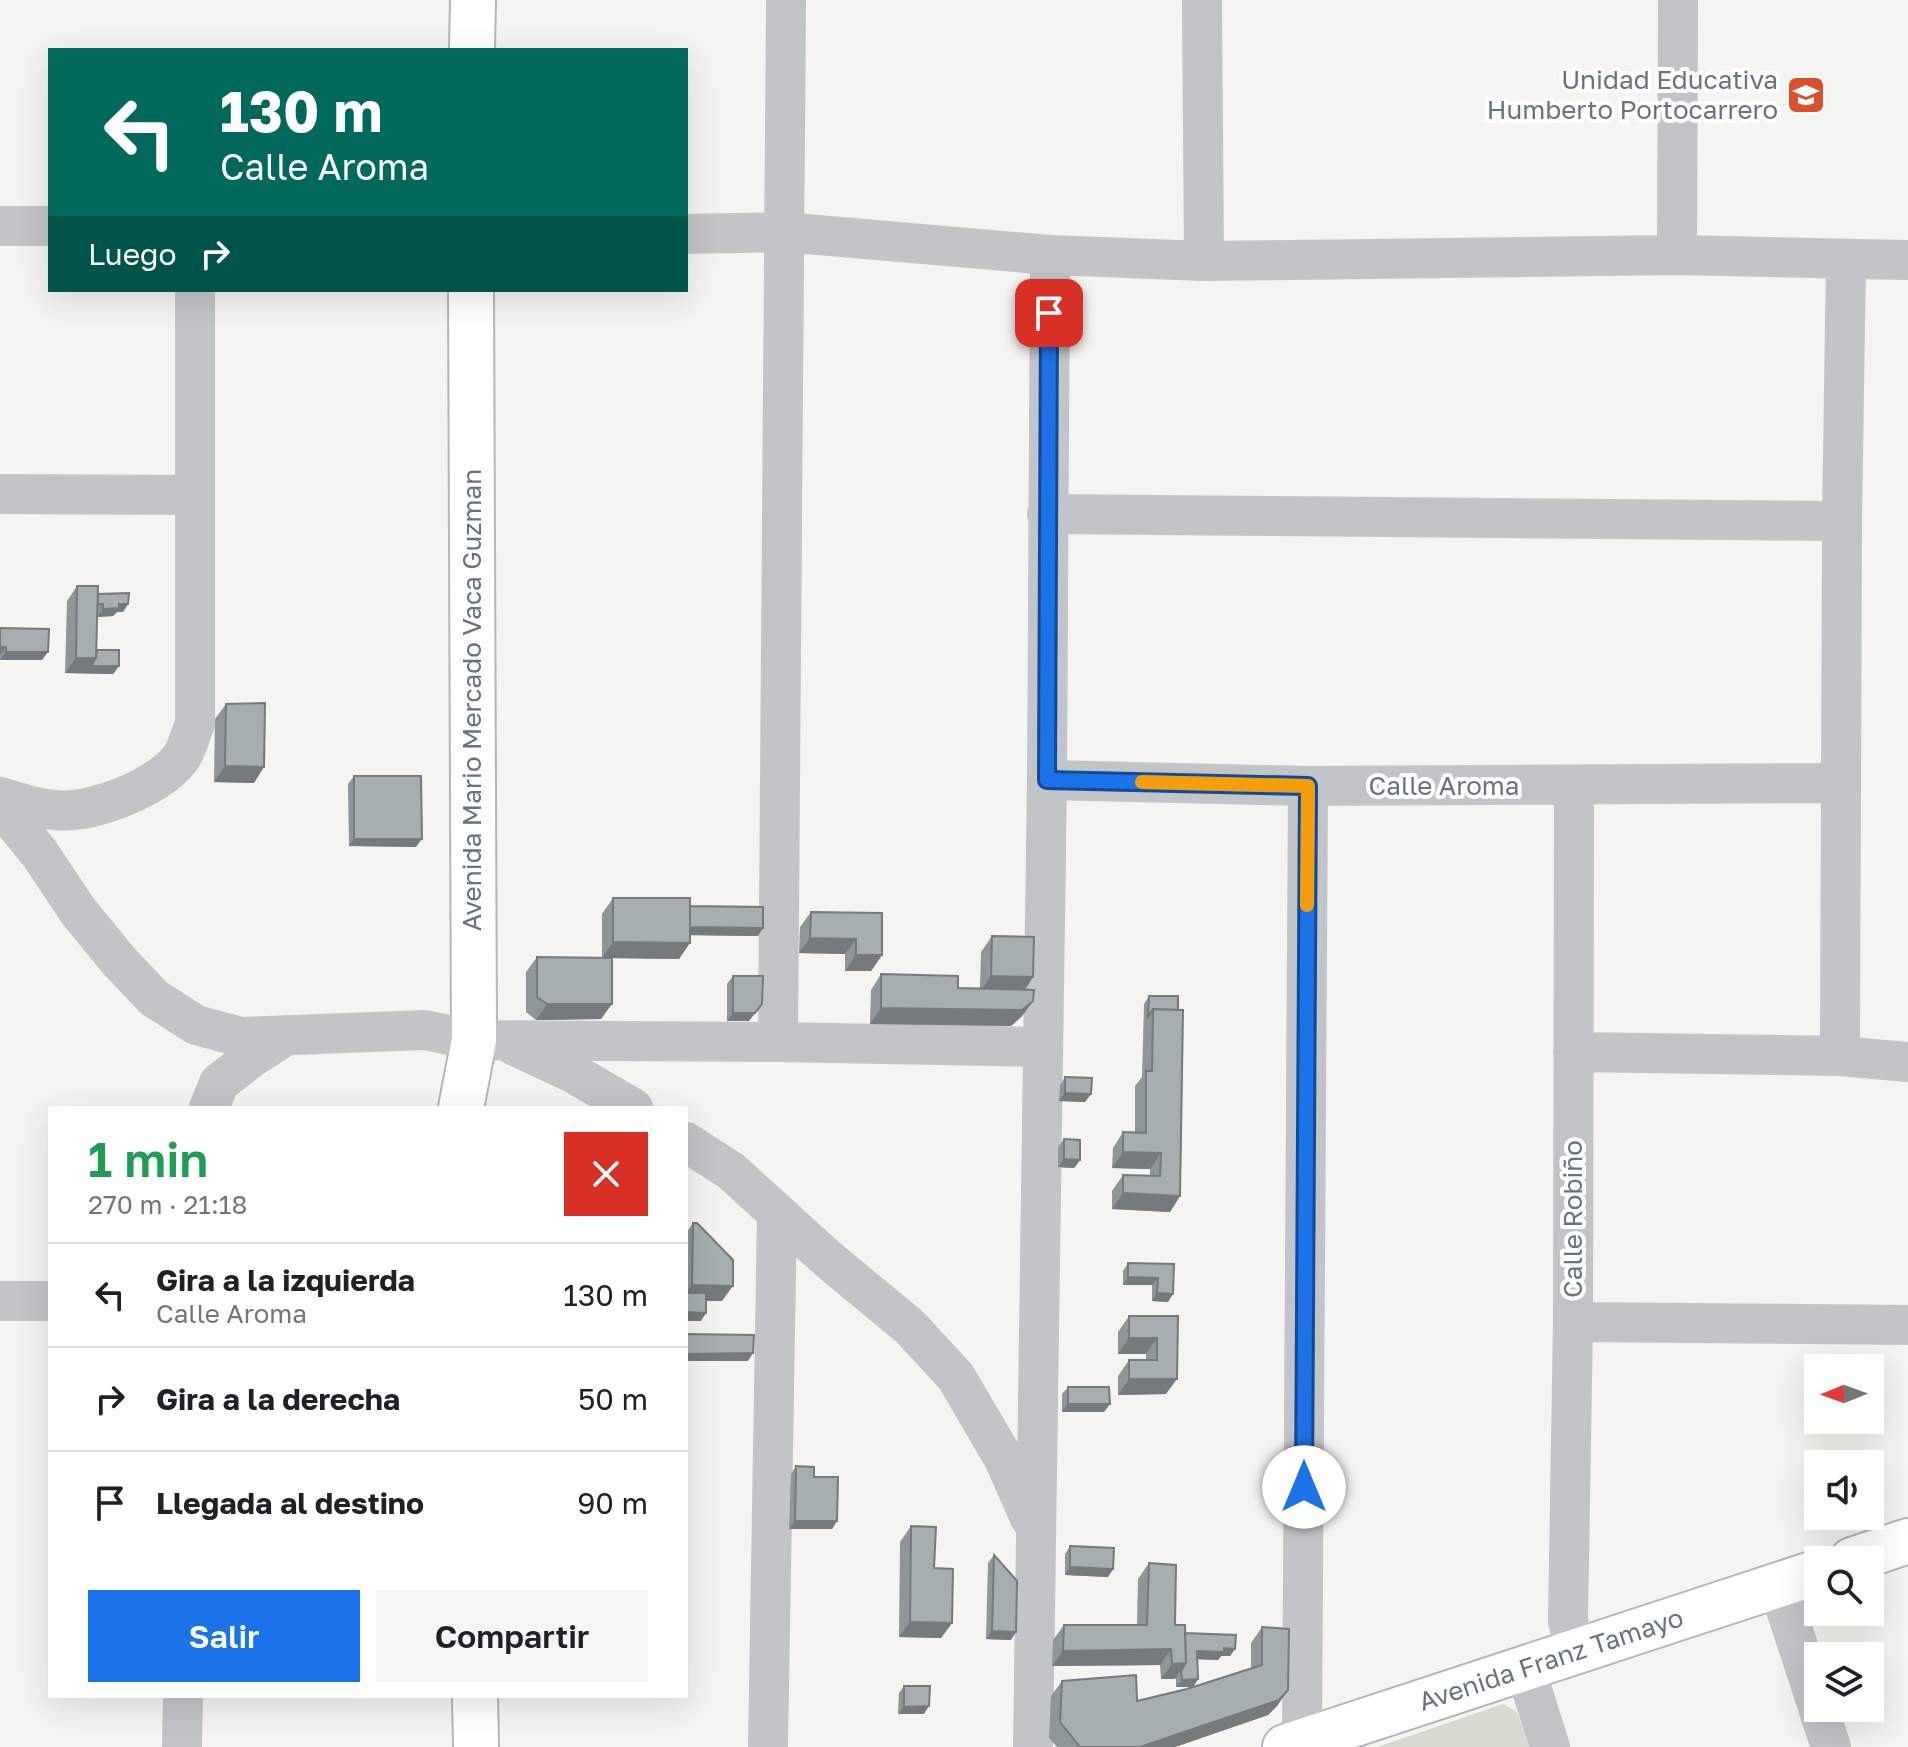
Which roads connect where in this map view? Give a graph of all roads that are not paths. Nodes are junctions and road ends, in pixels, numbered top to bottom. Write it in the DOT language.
graph roads {
  1 [pos="473,0"];
  2 [pos="786,0"];
  3 [pos="1202,0"];
  4 [pos="1678,0"];
  5 [pos="472,48"];
  6 [pos="0,226"];
  7 [pos="48,226"];
  8 [pos="783,232"];
  9 [pos="688,234"];
  10 [pos="1050,255"];
  11 [pos="1677,255"];
  12 [pos="1846,259"];
  13 [pos="1908,260"];
  14 [pos="1204,261"];
  15 [pos="195,292"];
  16 [pos="471,292"];
  17 [pos="0,494"];
  18 [pos="195,495"];
  19 [pos="1047,514"];
  20 [pos="1842,521"];
  21 [pos="1047,780"];
  22 [pos="1840,783"];
  23 [pos="1308,786"];
  24 [pos="1574,786"];
  25 [pos="0,797"];
  26 [pos="0,805"];
  27 [pos="287,1035"];
  28 [pos="489,1040"];
  29 [pos="778,1042"];
  30 [pos="1042,1047"];
  31 [pos="1573,1052"];
  32 [pos="1840,1056"];
  33 [pos="1908,1062"];
  34 [pos="210,1106"];
  35 [pos="462,1106"];
  36 [pos="630,1106"];
  37 [pos="688,1143"];
  38 [pos="777,1213"];
  39 [pos="0,1301"];
  40 [pos="48,1301"];
  41 [pos="1573,1322"];
  42 [pos="1908,1325"];
  43 [pos="1036,1532"];
  44 [pos="1908,1541"];
  45 [pos="1884,1549"];
  46 [pos="1798,1578"];
  47 [pos="1808,1642"];
  48 [pos="1576,1651"];
  49 [pos="1525,1668"];
  50 [pos="183,1698"];
  51 [pos="475,1698"];
  52 [pos="1823,1722"];
  53 [pos="1294,1744"];
  54 [pos="182,1747"];
  55 [pos="476,1747"];
  56 [pos="768,1747"];
  57 [pos="1033,1747"];
  58 [pos="1550,1747"];
  59 [pos="1831,1747"];
  1 -- 5 [label="street"];
  2 -- 8 [label="street"];
  3 -- 14 [label="street"];
  4 -- 11 [label="street"];
  6 -- 7 [label="street"];
  8 -- 9 [label="street"];
  8 -- 10 [label="street"];
  8 -- 29 [label="street"];
  10 -- 14 [label="street"];
  10 -- 19 [label="street"];
  11 -- 12 [label="street"];
  11 -- 14 [label="street"];
  12 -- 13 [label="street"];
  12 -- 20 [label="street"];
  15 -- 18 [label="street"];
  16 -- 28 [label="street, Avenida Mario Mercado Vaca Guzman"];
  17 -- 18 [label="street"];
  18 -- 25 [label="street"];
  19 -- 20 [label="street"];
  19 -- 21 [label="street"];
  20 -- 22 [label="street"];
  21 -- 23 [label="street, Calle Aroma"];
  21 -- 30 [label="street"];
  22 -- 24 [label="street, Calle Aroma"];
  22 -- 32 [label="street"];
  23 -- 24 [label="street, Calle Aroma"];
  23 -- 53 [label="street"];
  24 -- 31 [label="street, Calle Robiño"];
  26 -- 27 [label="street"];
  27 -- 28 [label="street"];
  27 -- 34 [label="street"];
  28 -- 29 [label="street"];
  28 -- 35 [label="street, Avenida Mario Mercado Vaca Guzman"];
  28 -- 36 [label="street"];
  29 -- 30 [label="street"];
  30 -- 43 [label="street"];
  31 -- 32 [label="street"];
  31 -- 41 [label="street, Calle Robiño"];
  32 -- 33 [label="street"];
  37 -- 38 [label="street"];
  38 -- 43 [label="street"];
  38 -- 56 [label="street"];
  39 -- 40 [label="street"];
  41 -- 42 [label="street"];
  41 -- 48 [label="street, Calle Robiño"];
  43 -- 57 [label="street"];
  44 -- 45 [label="street"];
  46 -- 47 [label="street"];
  46 -- 48 [label="street, Avenida Franz Tamayo"];
  48 -- 49 [label="street, Avenida Franz Tamayo"];
  49 -- 53 [label="street, Avenida Franz Tamayo"];
  49 -- 58 [label="street"];
  50 -- 54 [label="street"];
  51 -- 55 [label="street"];
  52 -- 59 [label="street"];
}
